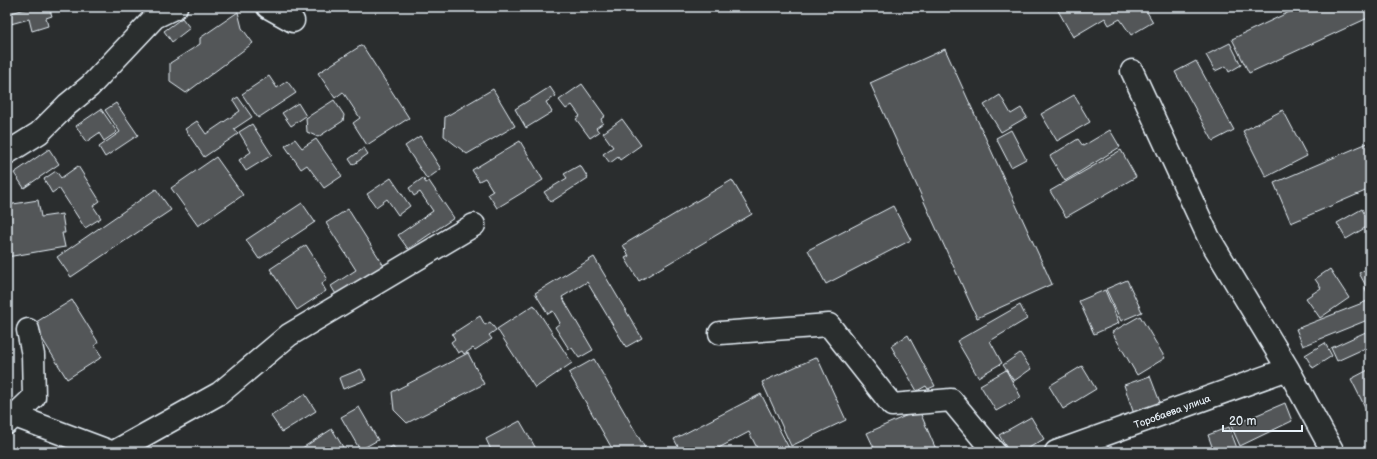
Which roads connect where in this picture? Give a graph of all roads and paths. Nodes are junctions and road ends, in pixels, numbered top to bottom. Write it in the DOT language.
graph roads {
  1 [pos="176,7"];
  2 [pos="268,7"];
  3 [pos="293,21"];
  4 [pos="1132,71"];
  5 [pos="7,153"];
  6 [pos="474,225"];
  7 [pos="28,330"];
  8 [pos="720,332"];
  9 [pos="1288,369"];
  10 [pos="11,420"];
  11 [pos="112,452"];
  12 [pos="994,452"];
  13 [pos="1056,452"];
  14 [pos="1333,452"];
  1 -- 5 [label="street"];
  2 -- 3 [label="street"];
  4 -- 9 [label="street"];
  6 -- 11 [label="street"];
  7 -- 10 [label="street"];
  8 -- 12 [label="street"];
  9 -- 13 [label="street, Торобаева улица"];
  9 -- 14 [label="street"];
  10 -- 11 [label="street"];
}
